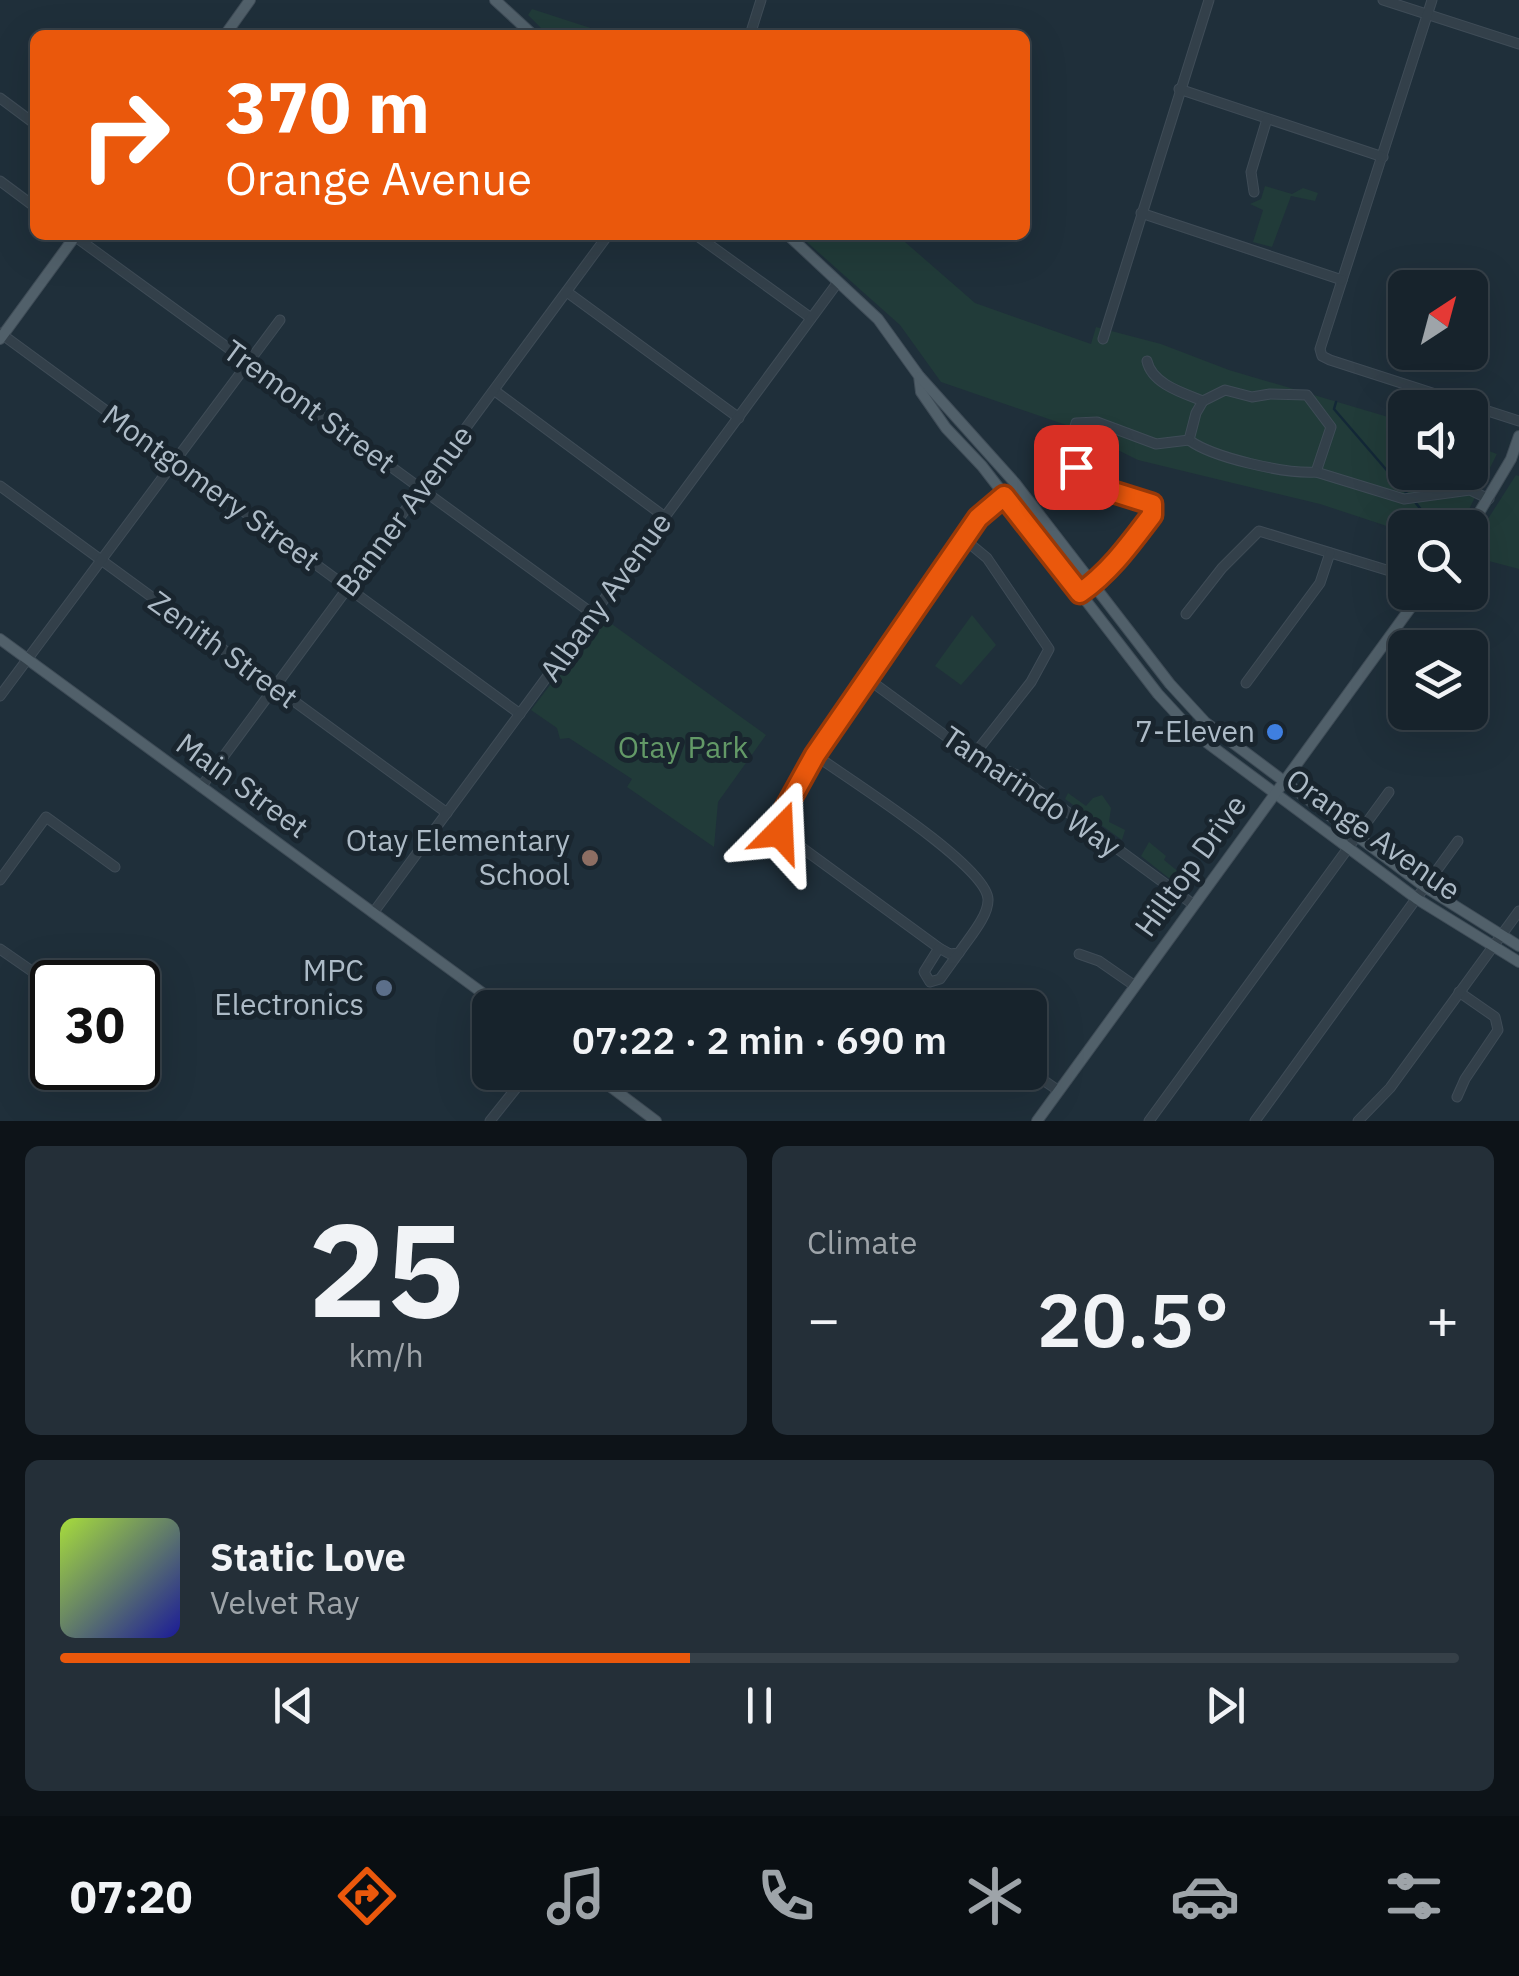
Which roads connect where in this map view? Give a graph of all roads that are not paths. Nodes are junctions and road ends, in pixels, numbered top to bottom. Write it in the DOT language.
graph roads {
  1 [pos="250,0"];
  2 [pos="495,0"];
  3 [pos="761,0"];
  4 [pos="1209,0"];
  5 [pos="1383,0"];
  6 [pos="1432,0"];
  7 [pos="1428,15"];
  8 [pos="229,30"];
  9 [pos="528,30"];
  10 [pos="752,30"];
  11 [pos="1519,44"];
  12 [pos="1179,90"];
  13 [pos="0,98"];
  14 [pos="1267,119"];
  15 [pos="30,120"];
  16 [pos="1383,156"];
  17 [pos="0,181"];
  18 [pos="1254,192"];
  19 [pos="30,203"];
  20 [pos="1142,213"];
  21 [pos="72,240"];
  22 [pos="80,240"];
  23 [pos="604,240"];
  24 [pos="703,240"];
  25 [pos="793,240"];
  26 [pos="1342,280"];
  27 [pos="838,282"];
  28 [pos="567,292"];
  29 [pos="811,318"];
  30 [pos="280,320"];
  31 [pos="1,336"];
  32 [pos="1102,338"];
  33 [pos="1146,360"];
  34 [pos="248,363"];
  35 [pos="919,376"];
  36 [pos="495,391"];
  37 [pos="1203,401"];
  38 [pos="738,418"];
  39 [pos="1519,421"];
  40 [pos="1519,436"];
  41 [pos="1190,440"];
  42 [pos="175,462"];
  43 [pos="1316,472"];
  44 [pos="0,486"];
  45 [pos="1017,486"];
  46 [pos="422,489"];
  47 [pos="1004,496"];
  48 [pos="1489,500"];
  49 [pos="1482,510"];
  50 [pos="665,517"];
  51 [pos="964,539"];
  52 [pos="1330,553"];
  53 [pos="102,561"];
  54 [pos="1388,570"];
  55 [pos="1092,584"];
  56 [pos="347,588"];
  57 [pos="1080,593"];
  58 [pos="1409,610"];
  59 [pos="593,614"];
  60 [pos="1186,614"];
  61 [pos="0,639"];
  62 [pos="27,660"];
  63 [pos="868,679"];
  64 [pos="1246,683"];
  65 [pos="274,687"];
  66 [pos="0,696"];
  67 [pos="520,714"];
  68 [pos="815,755"];
  69 [pos="973,756"];
  70 [pos="1283,783"];
  71 [pos="201,787"];
  72 [pos="1388,792"];
  73 [pos="1274,795"];
  74 [pos="447,813"];
  75 [pos="1356,836"];
  76 [pos="1458,842"];
  77 [pos="1348,847"];
  78 [pos="115,867"];
  79 [pos="0,880"];
  80 [pos="1425,887"];
  81 [pos="1417,898"];
  82 [pos="1194,905"];
  83 [pos="1519,912"];
  84 [pos="373,913"];
  85 [pos="1502,936"];
  86 [pos="1492,946"];
  87 [pos="1519,946"];
  88 [pos="939,948"];
  89 [pos="0,949"];
  90 [pos="959,953"];
  91 [pos="1079,954"];
  92 [pos="1519,962"];
  93 [pos="30,970"];
  94 [pos="1135,986"];
  95 [pos="478,990"];
  96 [pos="1459,992"];
  97 [pos="1047,1083"];
  98 [pos="515,1090"];
  99 [pos="614,1090"];
  100 [pos="1059,1091"];
  101 [pos="1457,1097"];
  102 [pos="490,1121"];
  103 [pos="656,1121"];
  104 [pos="1037,1121"];
  105 [pos="1149,1121"];
  106 [pos="1255,1121"];
  107 [pos="1358,1121"];
  1 -- 8 [label="main road"];
  2 -- 9 [label="main road"];
  3 -- 10 [label="street"];
  4 -- 12 [label="street"];
  5 -- 7 [label="street"];
  6 -- 7 [label="street"];
  7 -- 11 [label="street"];
  7 -- 16 [label="street"];
  12 -- 14 [label="street"];
  12 -- 20 [label="street"];
  13 -- 15 [label="street"];
  14 -- 16 [label="street"];
  14 -- 18 [label="street"];
  16 -- 26 [label="street"];
  17 -- 19 [label="street"];
  20 -- 26 [label="street"];
  20 -- 32 [label="street"];
  21 -- 31 [label="main road"];
  22 -- 34 [label="street, Tremont Street"];
  23 -- 28 [label="street, Banner Avenue"];
  24 -- 29 [label="street"];
  25 -- 27 [label="main road, Orange Avenue"];
  26 -- 39 [label="street"];
  27 -- 29 [label="street, Albany Avenue"];
  27 -- 35 [label="main road, Orange Avenue"];
  28 -- 36 [label="street, Banner Avenue"];
  28 -- 38 [label="street"];
  29 -- 38 [label="street, Albany Avenue"];
  30 -- 34 [label="street"];
  31 -- 42 [label="street, Montgomery Street"];
  33 -- 37 [label="street"];
  34 -- 42 [label="street"];
  34 -- 46 [label="street, Tremont Street"];
  35 -- 45 [label="main road, Orange Avenue"];
  35 -- 47 [label="main road, Orange Avenue"];
  36 -- 46 [label="street, Banner Avenue"];
  36 -- 50 [label="street"];
  37 -- 41 [label="street"];
  37 -- 43 [label="street"];
  38 -- 50 [label="street, Albany Avenue"];
  40 -- 48 [label="main road"];
  41 -- 43 [label="street"];
  41 -- 55 [label="street"];
  42 -- 53 [label="street"];
  42 -- 56 [label="street, Montgomery Street"];
  43 -- 48 [label="street"];
  44 -- 53 [label="street, Zenith Street"];
  45 -- 47 [label="main road"];
  45 -- 55 [label="main road, Orange Avenue"];
  46 -- 56 [label="street, Banner Avenue"];
  46 -- 59 [label="street, Tremont Street"];
  47 -- 51 [label="street"];
  47 -- 57 [label="main road, Orange Avenue"];
  48 -- 49 [label="main road"];
  50 -- 59 [label="street, Albany Avenue"];
  51 -- 63 [label="street"];
  51 -- 69 [label="street"];
  52 -- 54 [label="street"];
  52 -- 60 [label="street"];
  52 -- 64 [label="street"];
  53 -- 62 [label="street"];
  53 -- 65 [label="street, Zenith Street"];
  55 -- 57 [label="street"];
  55 -- 70 [label="main road, Orange Avenue"];
  56 -- 65 [label="street, Banner Avenue"];
  56 -- 67 [label="street, Montgomery Street"];
  57 -- 73 [label="main road, Orange Avenue"];
  58 -- 70 [label="main road, Hilltop Drive"];
  59 -- 67 [label="street, Albany Avenue"];
  61 -- 62 [label="main road, Main Street"];
  62 -- 66 [label="street"];
  62 -- 71 [label="main road, Main Street"];
  63 -- 68 [label="street"];
  63 -- 69 [label="street, Tamarindo Way"];
  65 -- 71 [label="street, Banner Avenue"];
  65 -- 74 [label="street, Zenith Street"];
  67 -- 74 [label="street, Albany Avenue"];
  68 -- 88 [label="street"];
  68 -- 90 [label="street"];
  69 -- 82 [label="street, Tamarindo Way"];
  70 -- 73 [label="main road, Hilltop Drive"];
  70 -- 75 [label="main road, Orange Avenue"];
  71 -- 84 [label="main road, Main Street"];
  72 -- 75 [label="street"];
  73 -- 77 [label="main road, Orange Avenue"];
  73 -- 82 [label="main road, Hilltop Drive"];
  74 -- 84 [label="street, Albany Avenue"];
  75 -- 77 [label="street"];
  75 -- 80 [label="main road, Orange Avenue"];
  76 -- 80 [label="street"];
  77 -- 81 [label="main road, Orange Avenue"];
  77 -- 105 [label="street"];
  78 -- 79 [label="street"];
  80 -- 81 [label="street"];
  80 -- 85 [label="main road, Orange Avenue"];
  81 -- 86 [label="main road, Orange Avenue"];
  81 -- 106 [label="street"];
  82 -- 94 [label="main road, Hilltop Drive"];
  83 -- 85 [label="street"];
  84 -- 95 [label="main road, Main Street"];
  85 -- 86 [label="street"];
  85 -- 87 [label="main road, Orange Avenue"];
  86 -- 92 [label="main road, Orange Avenue"];
  86 -- 96 [label="street"];
  88 -- 90 [label="street"];
  88 -- 90 [label="street"];
  89 -- 93 [label="street"];
  91 -- 94 [label="street"];
  94 -- 100 [label="main road, Hilltop Drive"];
  96 -- 101 [label="street"];
  96 -- 107 [label="street"];
  97 -- 100 [label="street"];
  98 -- 102 [label="street"];
  99 -- 103 [label="main road"];
  100 -- 104 [label="main road, Hilltop Drive"];
}
